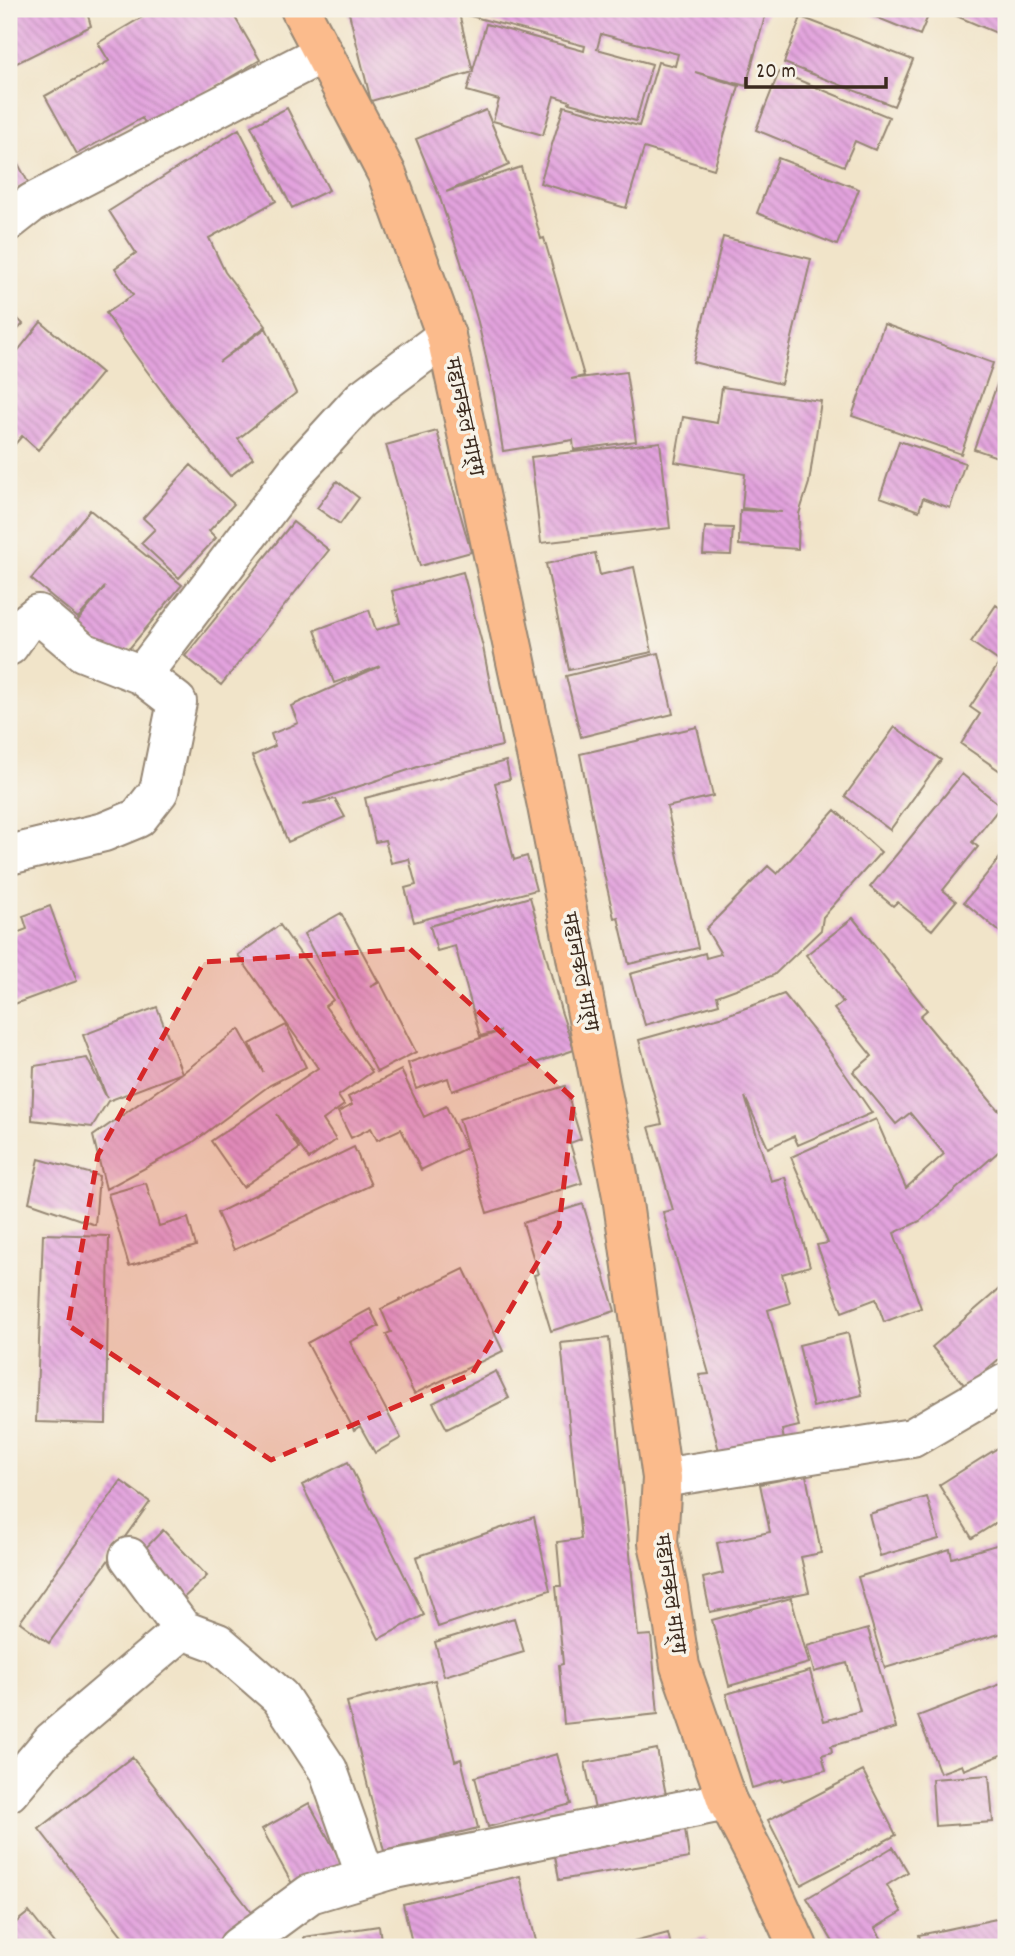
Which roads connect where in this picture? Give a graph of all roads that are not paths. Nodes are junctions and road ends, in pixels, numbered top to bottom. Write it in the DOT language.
graph roads {
  1 [pos="300,9"];
  2 [pos="323,53"];
  3 [pos="9,221"];
  4 [pos="446,336"];
  5 [pos="9,646"];
  6 [pos="142,675"];
  7 [pos="9,855"];
  8 [pos="1006,1383"];
  9 [pos="662,1478"];
  10 [pos="129,1557"];
  11 [pos="183,1630"];
  12 [pos="9,1792"];
  13 [pos="727,1801"];
  14 [pos="366,1877"];
  15 [pos="238,1947"];
  16 [pos="798,1947"];
  1 -- 2 [label="main road, महानकल मार्ग"];
  2 -- 3 [label="street"];
  2 -- 4 [label="main road, महानकल मार्ग"];
  4 -- 6 [label="street"];
  4 -- 9 [label="main road, महानकल मार्ग"];
  5 -- 6 [label="street"];
  6 -- 7 [label="street"];
  8 -- 9 [label="street"];
  9 -- 13 [label="main road, महानकल मार्ग"];
  10 -- 11 [label="street"];
  11 -- 12 [label="street"];
  11 -- 14 [label="street"];
  13 -- 14 [label="street"];
  13 -- 16 [label="main road, महानकल मार्ग"];
  14 -- 15 [label="street"];
}
